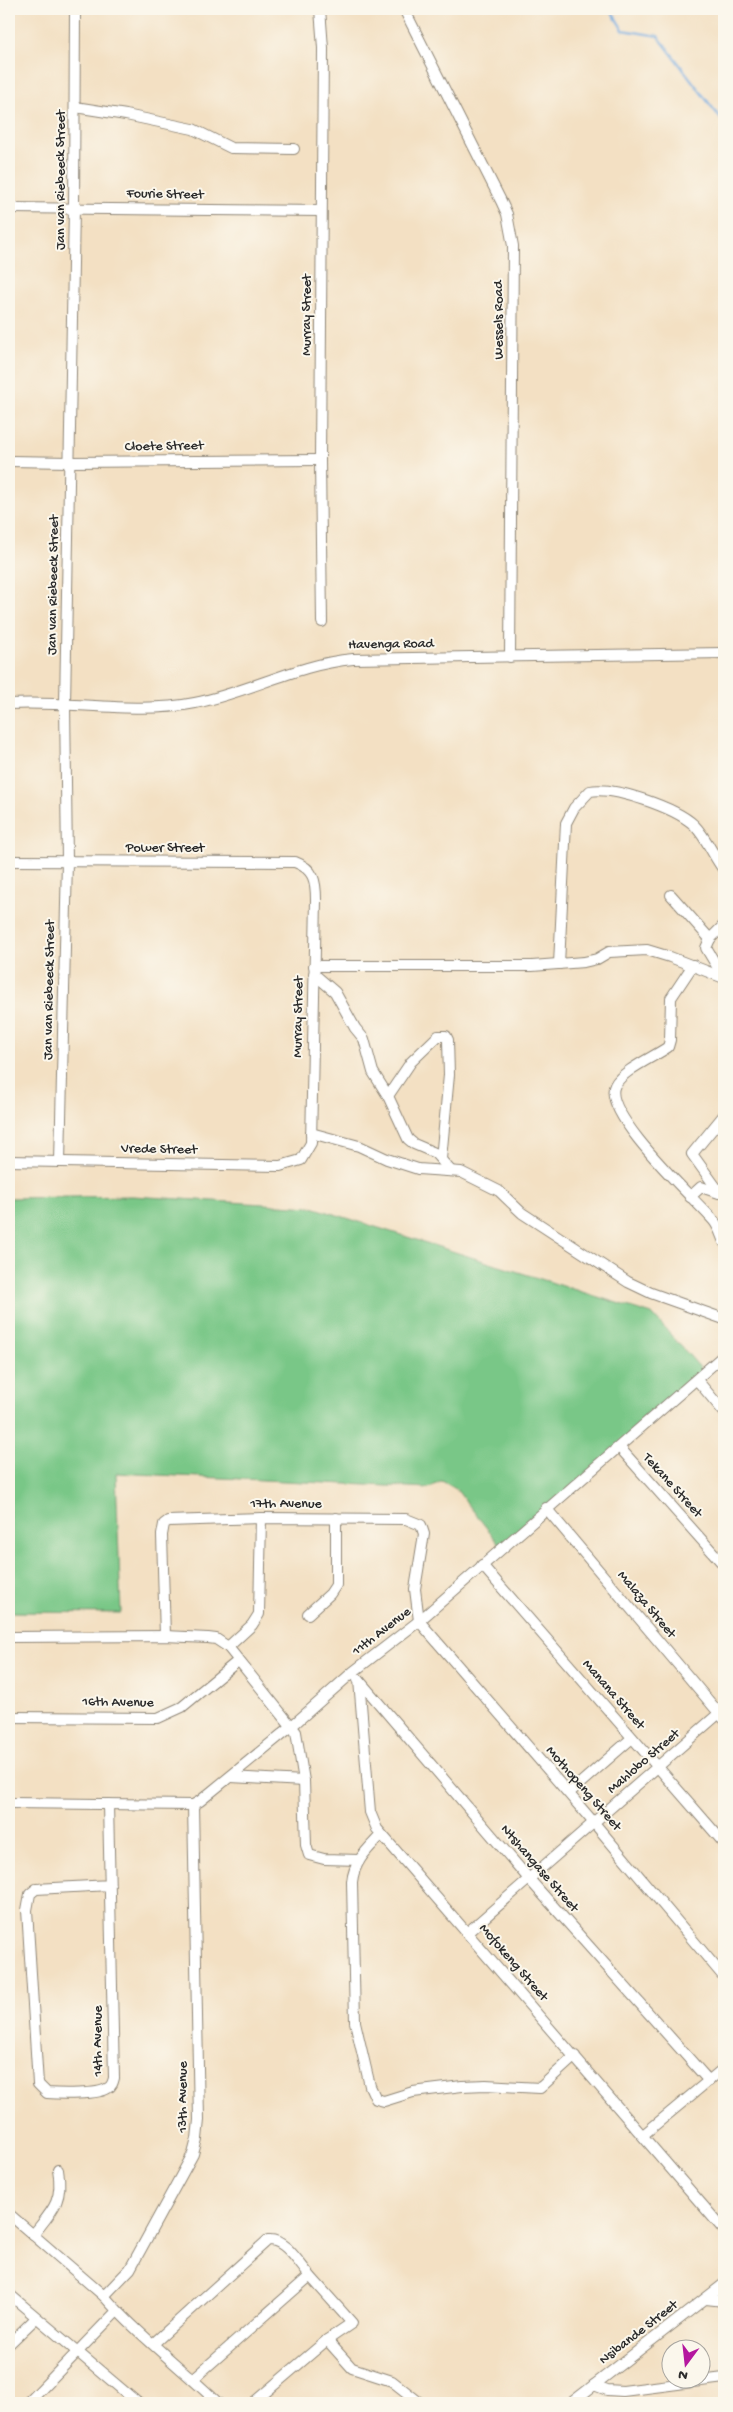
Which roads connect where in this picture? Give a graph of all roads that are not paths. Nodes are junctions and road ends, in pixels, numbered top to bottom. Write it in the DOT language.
graph roads {
  1 [pos="75,9"];
  2 [pos="320,9"];
  3 [pos="404,9"];
  4 [pos="75,107"];
  5 [pos="294,149"];
  6 [pos="9,208"];
  7 [pos="74,208"];
  8 [pos="321,211"];
  9 [pos="9,460"];
  10 [pos="320,460"];
  11 [pos="70,462"];
  12 [pos="322,622"];
  13 [pos="724,654"];
  14 [pos="510,657"];
  15 [pos="9,704"];
  16 [pos="65,704"];
  17 [pos="9,861"];
  18 [pos="67,861"];
  19 [pos="724,870"];
  20 [pos="314,879"];
  21 [pos="671,895"];
  22 [pos="724,925"];
  23 [pos="710,939"];
  24 [pos="559,964"];
  25 [pos="693,965"];
  26 [pos="314,970"];
  27 [pos="724,978"];
  28 [pos="388,1096"];
  29 [pos="724,1115"];
  30 [pos="311,1133"];
  31 [pos="305,1155"];
  32 [pos="441,1159"];
  33 [pos="9,1162"];
  34 [pos="60,1162"];
  35 [pos="450,1170"];
  36 [pos="722,1194"];
  37 [pos="690,1197"];
  38 [pos="724,1242"];
  39 [pos="724,1318"];
  40 [pos="724,1355"];
  41 [pos="697,1380"];
  42 [pos="724,1412"];
  43 [pos="620,1448"];
  44 [pos="546,1508"];
  45 [pos="261,1518"];
  46 [pos="336,1518"];
  47 [pos="482,1565"];
  48 [pos="724,1565"];
  49 [pos="308,1614"];
  50 [pos="419,1621"];
  51 [pos="165,1636"];
  52 [pos="9,1637"];
  53 [pos="228,1647"];
  54 [pos="238,1660"];
  55 [pos="356,1676"];
  56 [pos="723,1714"];
  57 [pos="9,1717"];
  58 [pos="293,1725"];
  59 [pos="632,1738"];
  60 [pos="659,1768"];
  61 [pos="231,1777"];
  62 [pos="304,1781"];
  63 [pos="569,1793"];
  64 [pos="9,1803"];
  65 [pos="108,1804"];
  66 [pos="193,1805"];
  67 [pos="595,1824"];
  68 [pos="381,1835"];
  69 [pos="724,1843"];
  70 [pos="359,1860"];
  71 [pos="529,1879"];
  72 [pos="110,1885"];
  73 [pos="468,1932"];
  74 [pos="724,1978"];
  75 [pos="575,2056"];
  76 [pos="724,2068"];
  77 [pos="709,2081"];
  78 [pos="643,2135"];
  79 [pos="58,2170"];
  80 [pos="9,2214"];
  81 [pos="724,2230"];
  82 [pos="33,2235"];
  83 [pos="310,2276"];
  84 [pos="724,2284"];
  85 [pos="9,2294"];
  86 [pos="104,2296"];
  87 [pos="706,2299"];
  88 [pos="724,2301"];
  89 [pos="117,2311"];
  90 [pos="36,2318"];
  91 [pos="328,2340"];
  92 [pos="154,2343"];
  93 [pos="9,2344"];
  94 [pos="78,2354"];
  95 [pos="724,2378"];
  96 [pos="193,2379"];
  97 [pos="594,2384"];
  98 [pos="28,2403"];
  99 [pos="138,2403"];
  100 [pos="218,2403"];
  101 [pos="252,2403"];
  102 [pos="420,2403"];
  103 [pos="571,2403"];
  1 -- 4 [label="street, Jan van Riebeeck Street"];
  2 -- 8 [label="street, Murray Street"];
  3 -- 14 [label="street, Wessels Road"];
  4 -- 5 [label="street"];
  4 -- 7 [label="street, Jan van Riebeeck Street"];
  6 -- 7 [label="street, Fourie Street"];
  7 -- 8 [label="street, Fourie Street"];
  7 -- 11 [label="street, Jan van Riebeeck Street"];
  8 -- 10 [label="street, Murray Street"];
  9 -- 11 [label="street, Cloete Street"];
  10 -- 11 [label="street, Cloete Street"];
  10 -- 12 [label="street, Murray Street"];
  11 -- 16 [label="street, Jan van Riebeeck Street"];
  13 -- 14 [label="street, Havenga Road"];
  14 -- 16 [label="street, Havenga Road"];
  15 -- 16 [label="street, Havenga Road"];
  16 -- 18 [label="street, Jan van Riebeeck Street"];
  17 -- 18 [label="street, Power Street"];
  18 -- 20 [label="street, Power Street"];
  18 -- 34 [label="street, Jan van Riebeeck Street"];
  19 -- 24 [label="street"];
  20 -- 26 [label="street, Murray Street"];
  21 -- 23 [label="street"];
  22 -- 23 [label="street"];
  23 -- 27 [label="street"];
  24 -- 25 [label="street"];
  24 -- 26 [label="street"];
  25 -- 27 [label="street"];
  25 -- 37 [label="street"];
  26 -- 28 [label="street"];
  26 -- 30 [label="street, Murray Street"];
  28 -- 32 [label="street"];
  28 -- 32 [label="street"];
  29 -- 36 [label="street"];
  30 -- 31 [label="street, Murray Street"];
  30 -- 35 [label="street"];
  31 -- 34 [label="street, Vrede Street"];
  32 -- 35 [label="street"];
  33 -- 34 [label="street, Vrede Street"];
  35 -- 39 [label="street"];
  36 -- 37 [label="street"];
  37 -- 38 [label="street"];
  40 -- 41 [label="street, 11th Avenue"];
  41 -- 42 [label="street"];
  41 -- 43 [label="street, 11th Avenue"];
  43 -- 44 [label="street, 11th Avenue"];
  43 -- 48 [label="street, Tekane Street"];
  44 -- 47 [label="street, 11th Avenue"];
  44 -- 56 [label="street, Malaza Street"];
  45 -- 46 [label="street, 17th Avenue"];
  45 -- 51 [label="street, 17th Avenue"];
  45 -- 53 [label="street"];
  46 -- 49 [label="street"];
  46 -- 50 [label="street, 17th Avenue"];
  47 -- 50 [label="street, 11th Avenue"];
  47 -- 59 [label="street, Manana Street"];
  50 -- 55 [label="street, 11th Avenue"];
  50 -- 63 [label="street, Mothopeng Street"];
  51 -- 52 [label="street"];
  51 -- 53 [label="street"];
  53 -- 54 [label="street"];
  54 -- 57 [label="street, 16th Avenue"];
  54 -- 58 [label="street"];
  55 -- 58 [label="street, 11th Avenue"];
  55 -- 68 [label="street, Mofokeng Street"];
  55 -- 71 [label="street, Ntshangase Street"];
  56 -- 60 [label="street, Mahlobo Street"];
  58 -- 61 [label="street, 11th Avenue"];
  58 -- 62 [label="street"];
  59 -- 60 [label="street, Manana Street"];
  59 -- 63 [label="street"];
  60 -- 67 [label="street, Mahlobo Street"];
  60 -- 69 [label="street, Manana Street"];
  61 -- 62 [label="street"];
  61 -- 66 [label="street, 11th Avenue"];
  62 -- 70 [label="street"];
  63 -- 67 [label="street, Mothopeng Street"];
  64 -- 65 [label="street"];
  65 -- 66 [label="street"];
  65 -- 72 [label="street, 14th Avenue"];
  66 -- 86 [label="street, 13th Avenue"];
  67 -- 71 [label="street, Mahlobo Street"];
  67 -- 74 [label="street, Mothopeng Street"];
  68 -- 70 [label="street"];
  68 -- 73 [label="street, Mofokeng Street"];
  70 -- 75 [label="street"];
  71 -- 73 [label="street, Mahlobo Street"];
  71 -- 77 [label="street, Ntshangase Street"];
  72 -- 72 [label="street, 14th Avenue"];
  73 -- 75 [label="street, Mofokeng Street"];
  75 -- 78 [label="street, Mofokeng Street"];
  76 -- 77 [label="street"];
  77 -- 78 [label="street"];
  78 -- 81 [label="street, Mofokeng Street"];
  79 -- 82 [label="street"];
  80 -- 82 [label="street"];
  82 -- 86 [label="street"];
  83 -- 91 [label="street"];
  83 -- 92 [label="street"];
  83 -- 96 [label="street"];
  84 -- 87 [label="street, Nsibande Street"];
  85 -- 90 [label="street"];
  86 -- 89 [label="street"];
  87 -- 88 [label="street"];
  87 -- 97 [label="street, Nsibande Street"];
  89 -- 92 [label="street"];
  89 -- 94 [label="street"];
  90 -- 93 [label="street"];
  90 -- 94 [label="street"];
  91 -- 101 [label="street"];
  91 -- 102 [label="street"];
  92 -- 96 [label="street"];
  94 -- 98 [label="street"];
  94 -- 99 [label="street"];
  95 -- 97 [label="street"];
  96 -- 100 [label="street"];
  97 -- 103 [label="street, Nsibande Street"];
}
